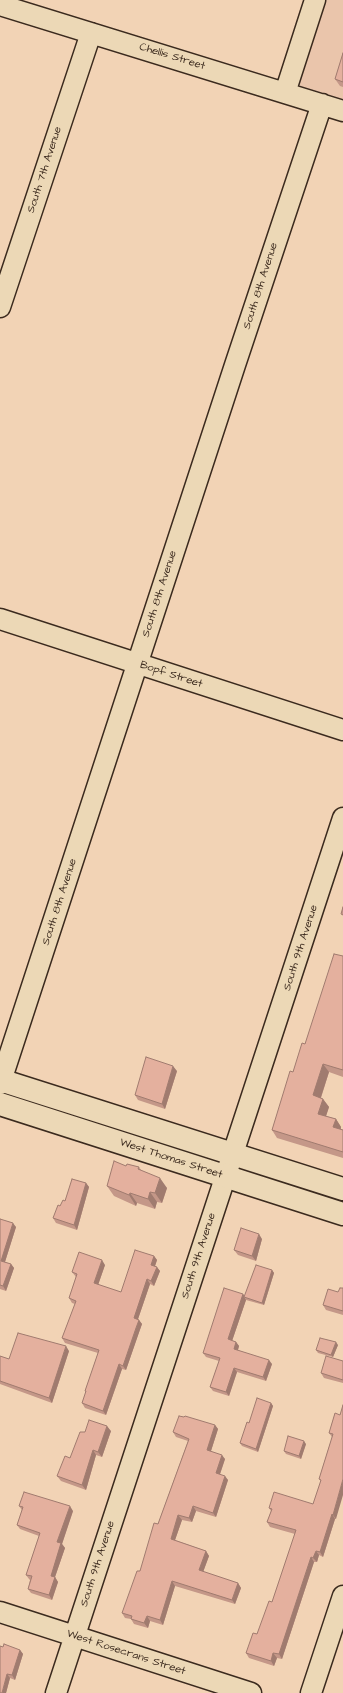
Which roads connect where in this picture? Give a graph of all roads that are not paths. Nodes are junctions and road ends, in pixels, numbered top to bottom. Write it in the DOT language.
graph roads {
  1 [pos="315,0"];
  2 [pos="0,5"];
  3 [pos="91,33"];
  4 [pos="285,93"];
  5 [pos="322,104"];
  6 [pos="343,111"];
  7 [pos="0,307"];
  8 [pos="0,619"];
  9 [pos="137,664"];
  10 [pos="343,730"];
  11 [pos="343,818"];
  12 [pos="0,1082"];
  13 [pos="0,1104"];
  14 [pos="232,1154"];
  15 [pos="224,1176"];
  16 [pos="343,1188"];
  17 [pos="343,1214"];
  18 [pos="343,1596"];
  19 [pos="0,1612"];
  20 [pos="74,1637"];
  21 [pos="56,1693"];
  22 [pos="252,1693"];
  23 [pos="311,1693"];
  1 -- 4 [label="street"];
  2 -- 3 [label="street, Chellis Street"];
  3 -- 4 [label="street, Chellis Street"];
  3 -- 7 [label="street, South 7th Avenue"];
  4 -- 5 [label="street, Chellis Street"];
  5 -- 6 [label="street, Chellis Street"];
  5 -- 9 [label="street, South 8th Avenue"];
  8 -- 9 [label="street, Bopf Street"];
  9 -- 10 [label="street, Bopf Street"];
  9 -- 12 [label="street, South 8th Avenue"];
  11 -- 14 [label="street, South 9th Avenue"];
  12 -- 14 [label="main road"];
  13 -- 15 [label="main road, West Thomas Street"];
  14 -- 15 [label="street, South 9th Avenue"];
  14 -- 16 [label="main road"];
  15 -- 17 [label="main road, West Thomas Street"];
  15 -- 20 [label="street, South 9th Avenue"];
  18 -- 23 [label="street"];
  19 -- 20 [label="street, West Rosecrans Street"];
  20 -- 21 [label="street, South 9th Avenue"];
  20 -- 22 [label="street, West Rosecrans Street"];
}
